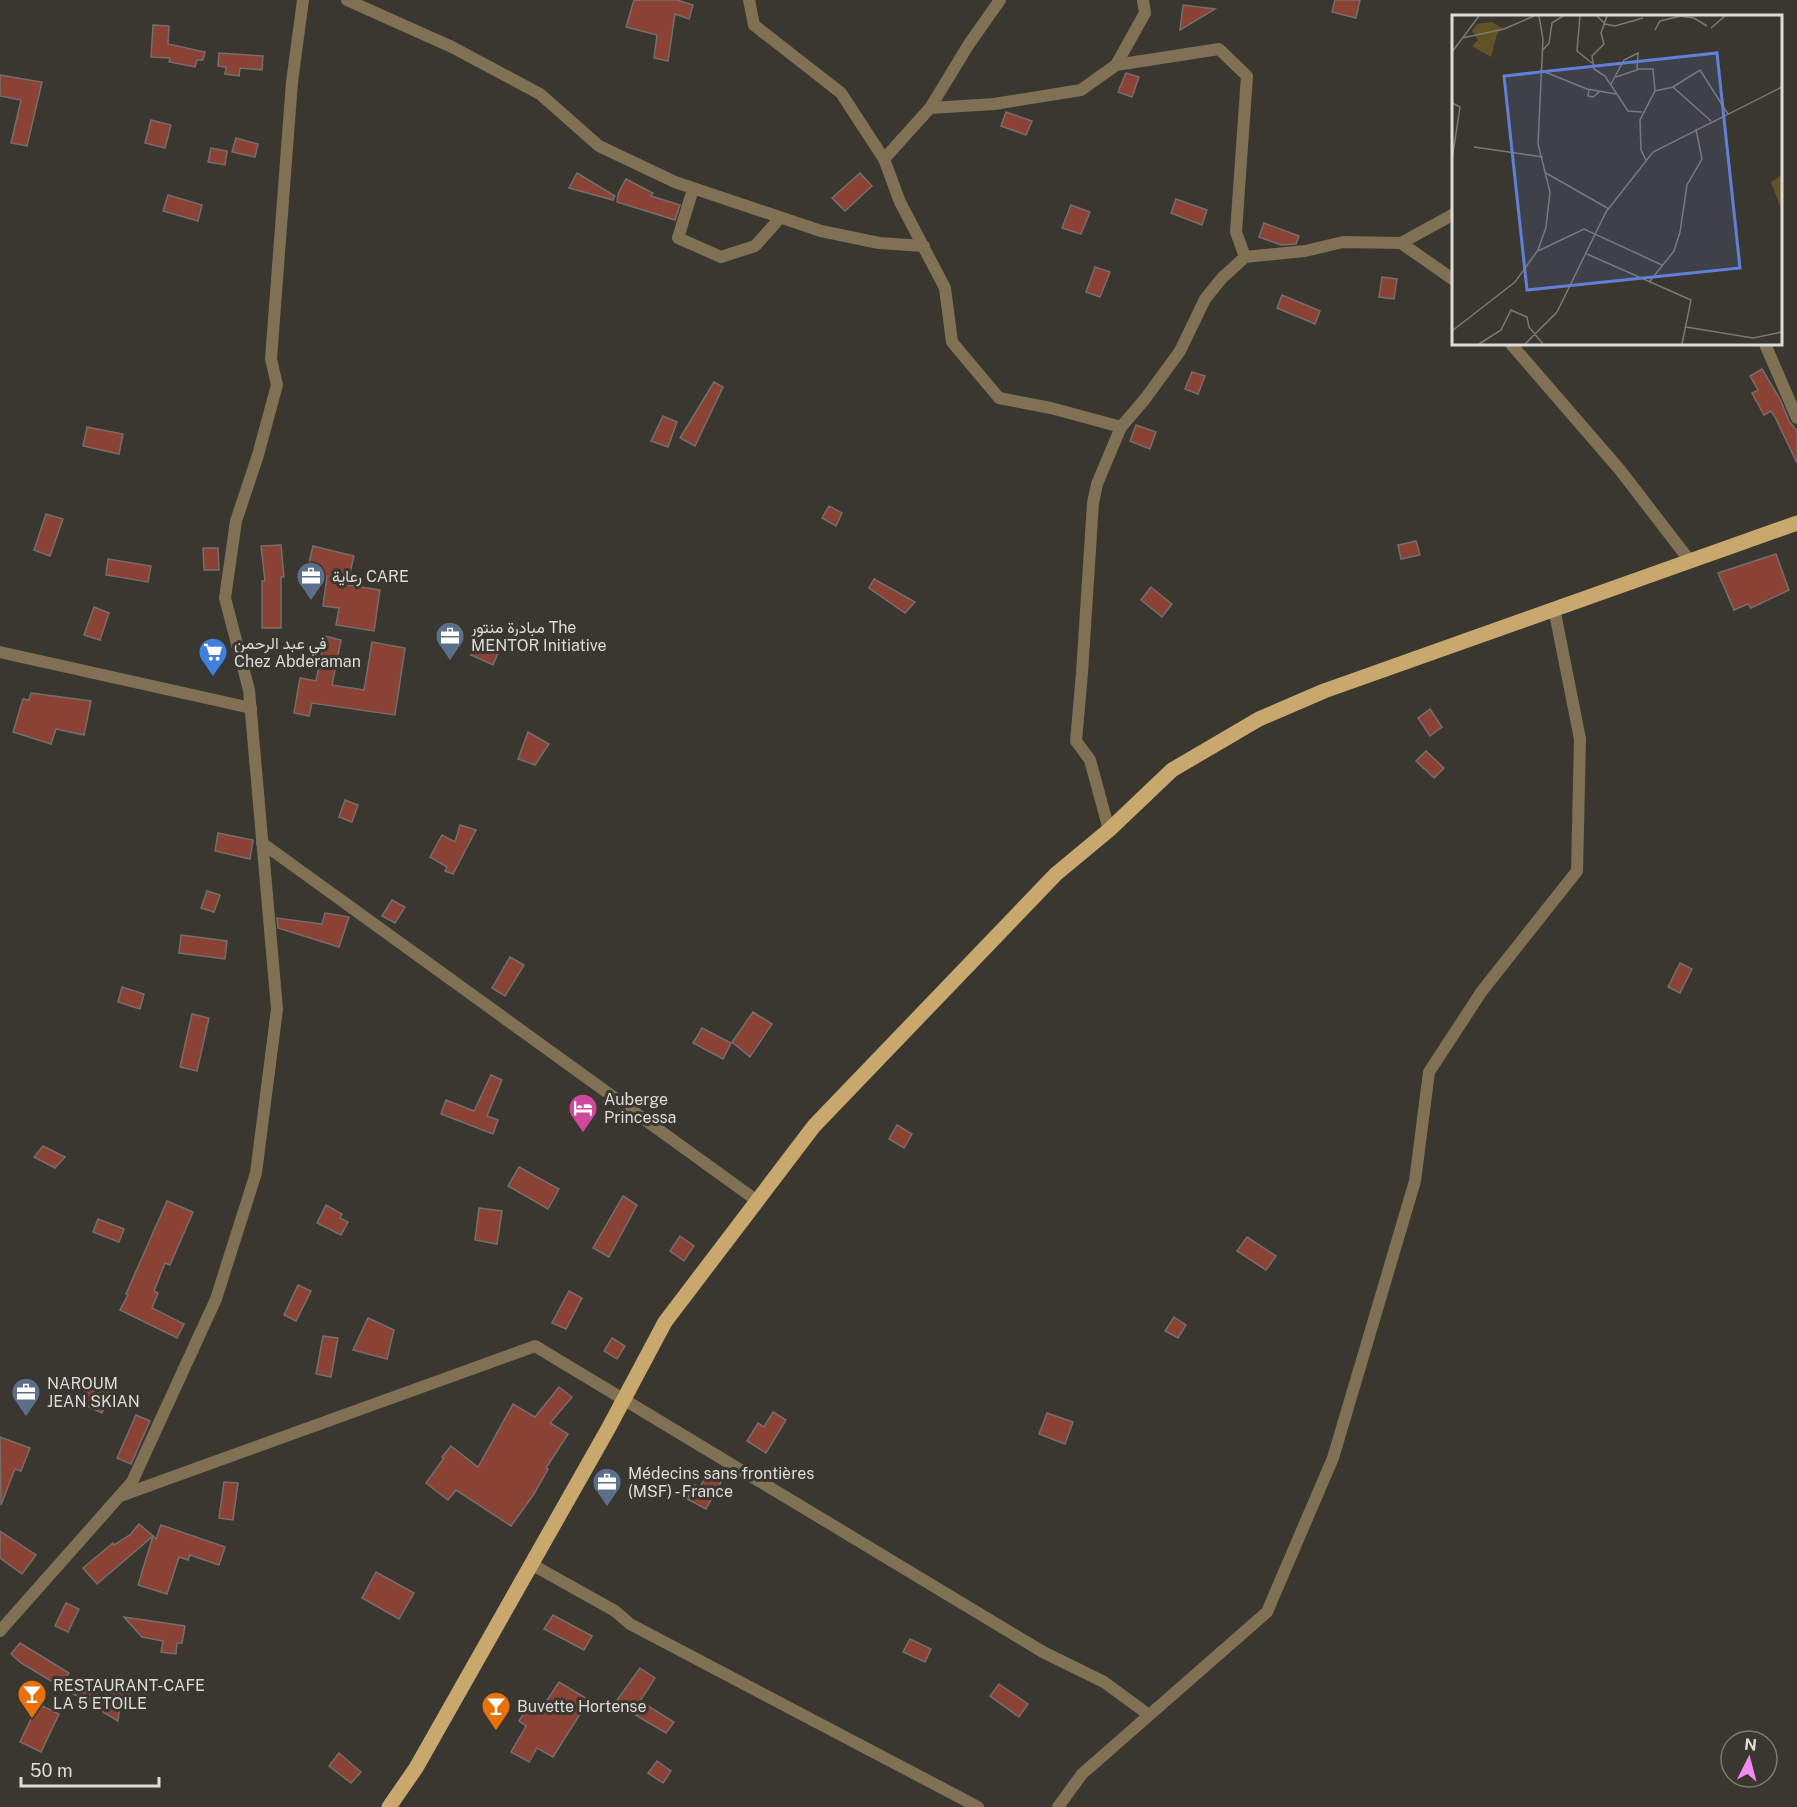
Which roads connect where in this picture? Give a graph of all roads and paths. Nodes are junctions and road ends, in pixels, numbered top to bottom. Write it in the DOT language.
graph roads {
  1 [pos="303,0"];
  2 [pos="347,0"];
  3 [pos="748,0"];
  4 [pos="1000,0"];
  5 [pos="1143,0"];
  6 [pos="1116,65"];
  7 [pos="930,108"];
  8 [pos="884,159"];
  9 [pos="693,189"];
  10 [pos="1452,215"];
  11 [pos="780,218"];
  12 [pos="1401,243"];
  13 [pos="924,246"];
  14 [pos="1245,257"];
  15 [pos="1452,279"];
  16 [pos="1512,345"];
  17 [pos="1765,345"];
  18 [pos="1797,418"];
  19 [pos="1121,427"];
  20 [pos="1797,523"];
  21 [pos="1689,561"];
  22 [pos="1554,608"];
  23 [pos="0,652"];
  24 [pos="251,708"];
  25 [pos="1109,830"];
  26 [pos="262,843"];
  27 [pos="756,1200"];
  28 [pos="623,1399"];
  29 [pos="119,1497"];
  30 [pos="531,1564"];
  31 [pos="0,1631"];
  32 [pos="1149,1715"];
  33 [pos="389,1807"];
  34 [pos="978,1807"];
  35 [pos="1058,1807"];
  1 -- 24 [label="street"];
  2 -- 9 [label="street"];
  3 -- 8 [label="street"];
  4 -- 7 [label="street"];
  5 -- 6 [label="street"];
  6 -- 7 [label="street"];
  6 -- 14 [label="street"];
  7 -- 8 [label="street"];
  8 -- 13 [label="street"];
  9 -- 11 [label="street"];
  9 -- 11 [label="street"];
  10 -- 12 [label="street"];
  11 -- 13 [label="street"];
  12 -- 14 [label="street"];
  12 -- 15 [label="street"];
  13 -- 19 [label="street"];
  14 -- 19 [label="street"];
  16 -- 21 [label="street"];
  17 -- 18 [label="street"];
  19 -- 25 [label="street"];
  20 -- 21 [label="main road"];
  21 -- 22 [label="main road"];
  22 -- 25 [label="main road"];
  22 -- 32 [label="street"];
  23 -- 24 [label="street"];
  24 -- 26 [label="street"];
  25 -- 27 [label="main road"];
  26 -- 27 [label="street"];
  26 -- 29 [label="street"];
  27 -- 28 [label="main road"];
  28 -- 29 [label="street"];
  28 -- 30 [label="main road"];
  28 -- 32 [label="street"];
  29 -- 31 [label="street"];
  30 -- 33 [label="main road"];
  30 -- 34 [label="street"];
  32 -- 35 [label="street"];
}
